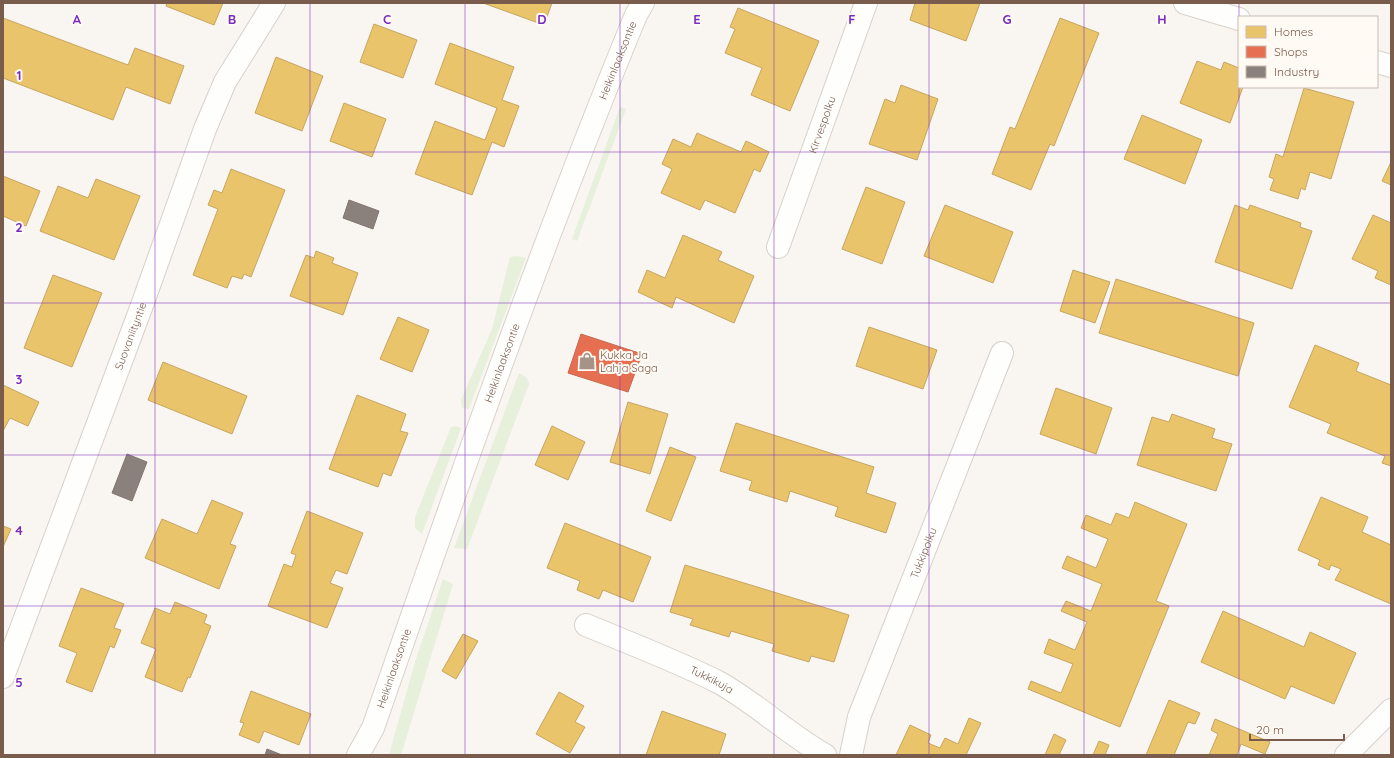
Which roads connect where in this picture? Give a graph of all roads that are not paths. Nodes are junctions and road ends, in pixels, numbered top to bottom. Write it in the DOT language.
graph roads {
  1 [pos="274,3"];
  2 [pos="643,3"];
  3 [pos="866,3"];
  4 [pos="1185,3"];
  5 [pos="1238,19"];
  6 [pos="1378,62"];
  7 [pos="1391,66"];
  8 [pos="778,247"];
  9 [pos="1002,353"];
  10 [pos="586,625"];
  11 [pos="3,677"];
  12 [pos="1391,710"];
  13 [pos="372,728"];
  14 [pos="358,755"];
  15 [pos="369,755"];
  16 [pos="825,755"];
  17 [pos="851,755"];
  18 [pos="1346,755"];
  1 -- 11 [label="street, Suovaniityntie"];
  2 -- 13 [label="street, Heikinlaaksontie"];
  3 -- 8 [label="street, Kirvespolku"];
  4 -- 5 [label="street"];
  6 -- 7 [label="street"];
  9 -- 17 [label="street, Tukkipolku"];
  10 -- 16 [label="street, Tukkikuja"];
  12 -- 18 [label="street"];
  13 -- 14 [label="street, Heikinlaaksontie"];
  13 -- 15 [label="street, Heikinlaaksontie"];
}
